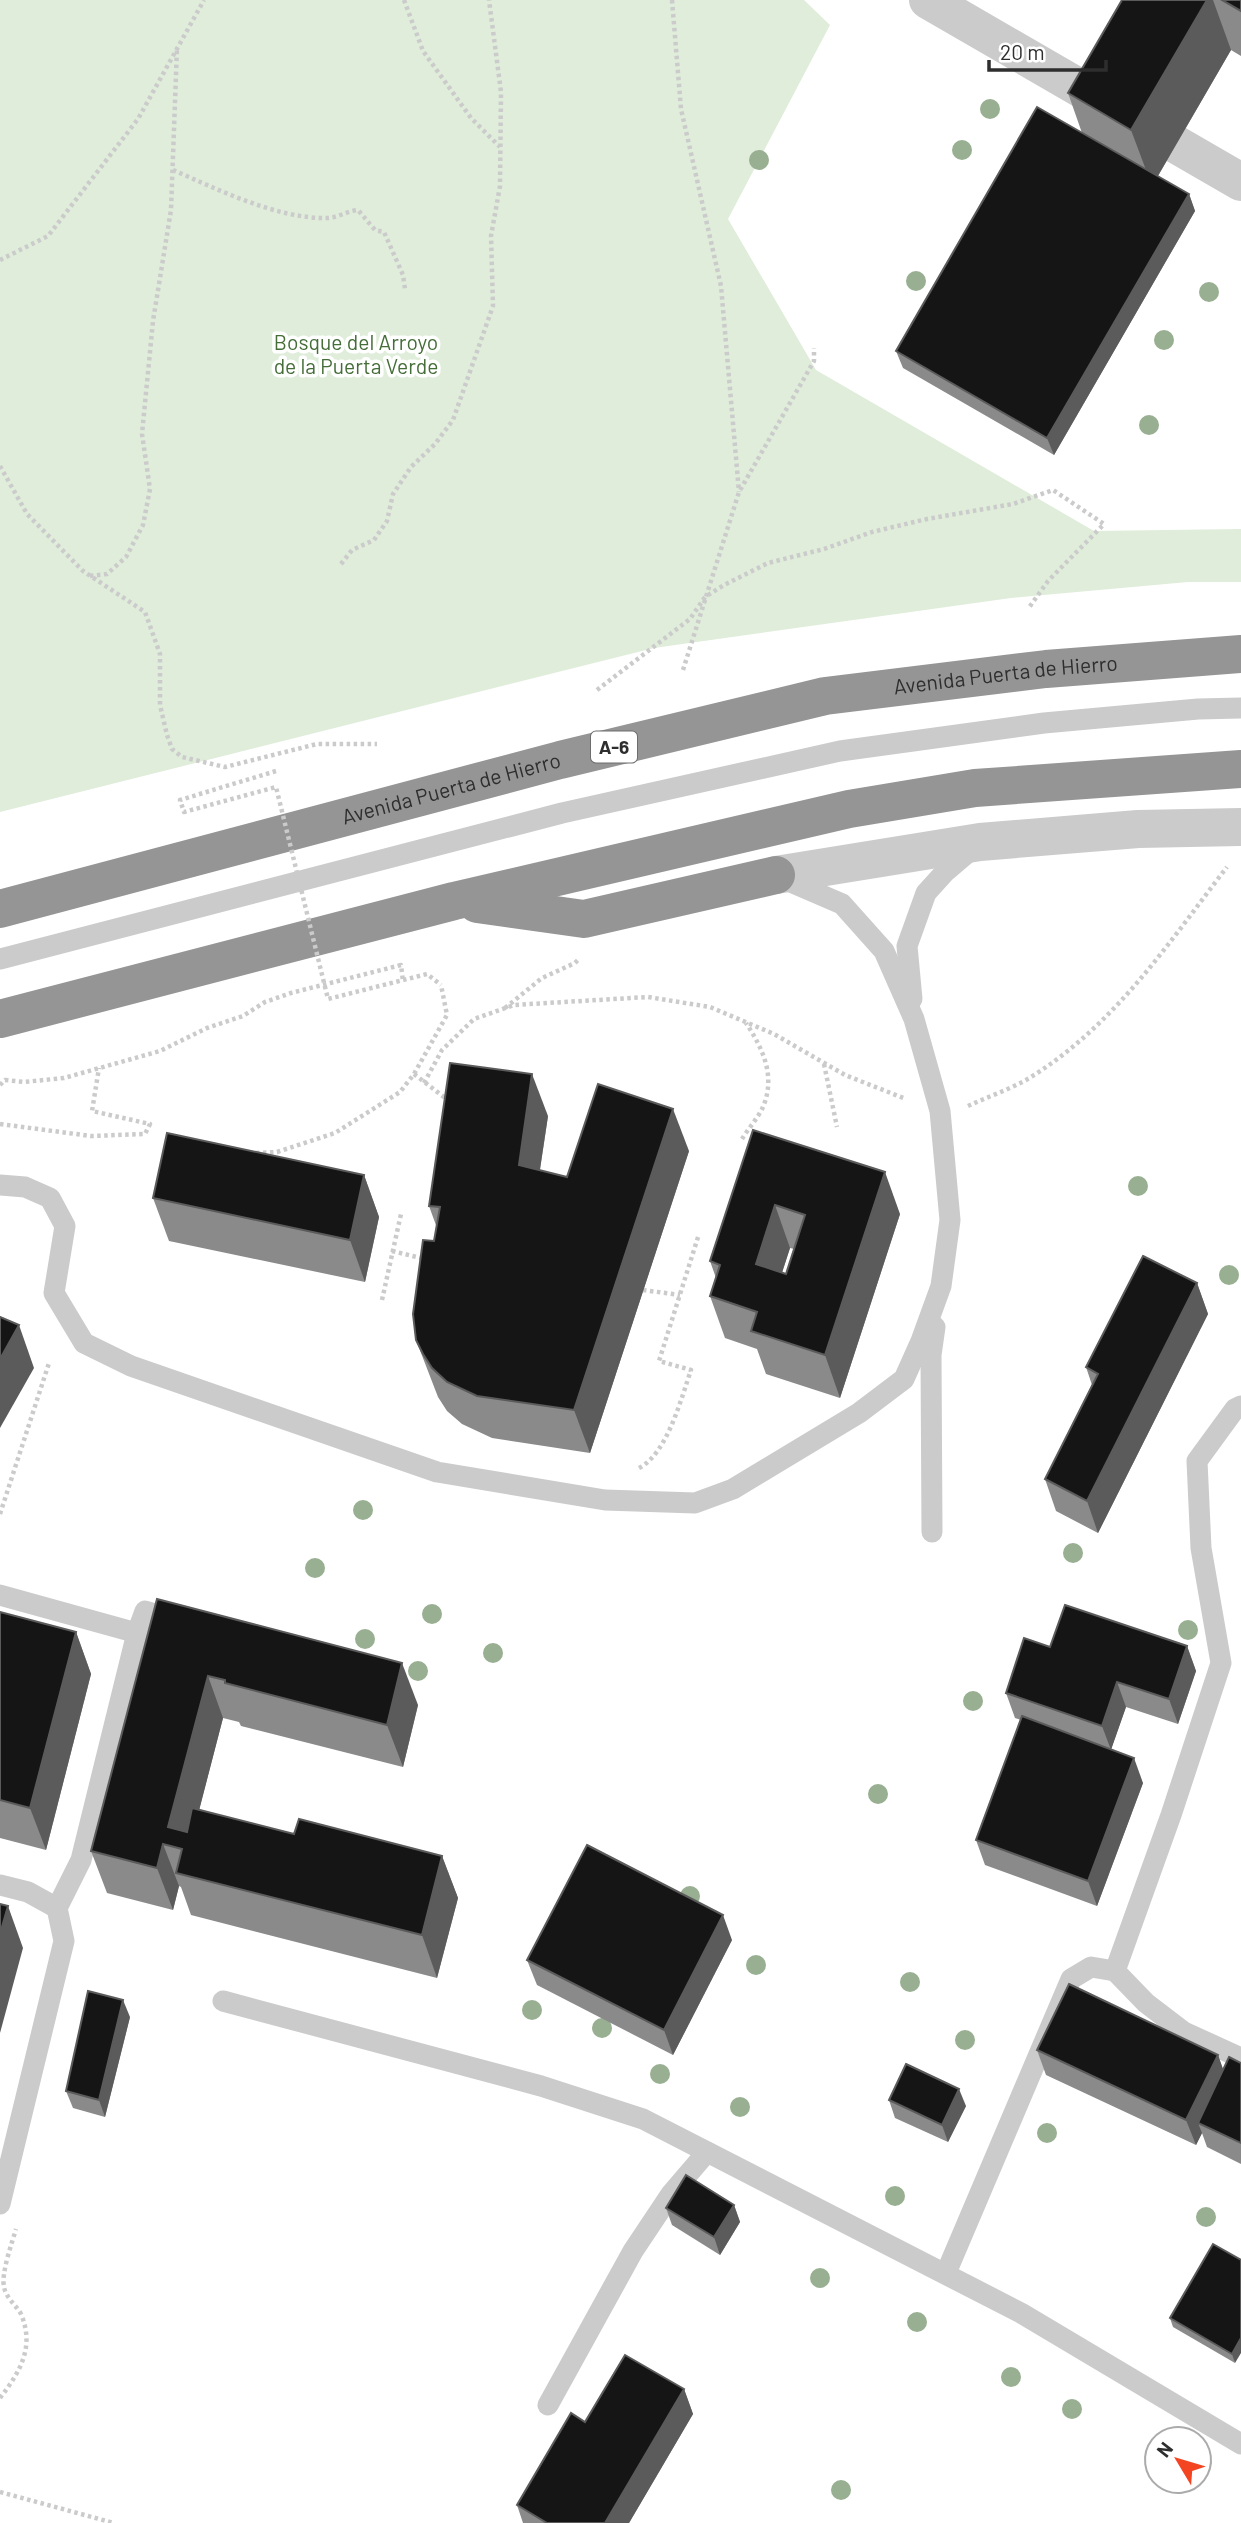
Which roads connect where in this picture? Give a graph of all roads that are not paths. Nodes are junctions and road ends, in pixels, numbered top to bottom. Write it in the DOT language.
graph roads {
  1 [pos="928,0"];
  2 [pos="1111,106"];
  3 [pos="1177,145"];
  4 [pos="1241,182"];
  5 [pos="1241,654"];
  6 [pos="1241,708"];
  7 [pos="1241,769"];
  8 [pos="981,842"];
  9 [pos="1236,844"];
  10 [pos="776,875"];
  11 [pos="454,901"];
  12 [pos="0,909"];
  13 [pos="0,959"];
  14 [pos="0,1019"];
  15 [pos="914,1019"];
  16 [pos="0,1185"];
  17 [pos="941,1286"];
  18 [pos="1241,1406"];
  19 [pos="932,1532"];
  20 [pos="0,1595"];
  21 [pos="196,1625"];
  22 [pos="137,1633"];
  23 [pos="0,1885"];
  24 [pos="57,1908"];
  25 [pos="1115,1972"];
  26 [pos="223,2001"];
  27 [pos="1241,2058"];
  28 [pos="707,2152"];
  29 [pos="5,2166"];
  30 [pos="0,2204"];
  31 [pos="946,2273"];
  32 [pos="548,2405"];
  33 [pos="1241,2444"];
  1 -- 2 [label="street"];
  3 -- 4 [label="street"];
  5 -- 12 [label="highway, Avenida Puerta de Hierro / A-6"];
  6 -- 13 [label="lane"];
  7 -- 11 [label="highway"];
  8 -- 9 [label="street"];
  8 -- 10 [label="street"];
  8 -- 15 [label="lane"];
  10 -- 11 [label="highway"];
  10 -- 15 [label="lane"];
  11 -- 14 [label="highway"];
  15 -- 17 [label="lane"];
  16 -- 17 [label="lane"];
  17 -- 19 [label="lane"];
  18 -- 25 [label="lane"];
  20 -- 22 [label="lane"];
  21 -- 22 [label="lane"];
  22 -- 24 [label="lane"];
  23 -- 24 [label="lane"];
  24 -- 29 [label="lane"];
  25 -- 27 [label="lane"];
  25 -- 31 [label="lane"];
  26 -- 28 [label="lane"];
  28 -- 31 [label="lane"];
  28 -- 32 [label="lane"];
  29 -- 30 [label="lane"];
  31 -- 33 [label="lane"];
}
